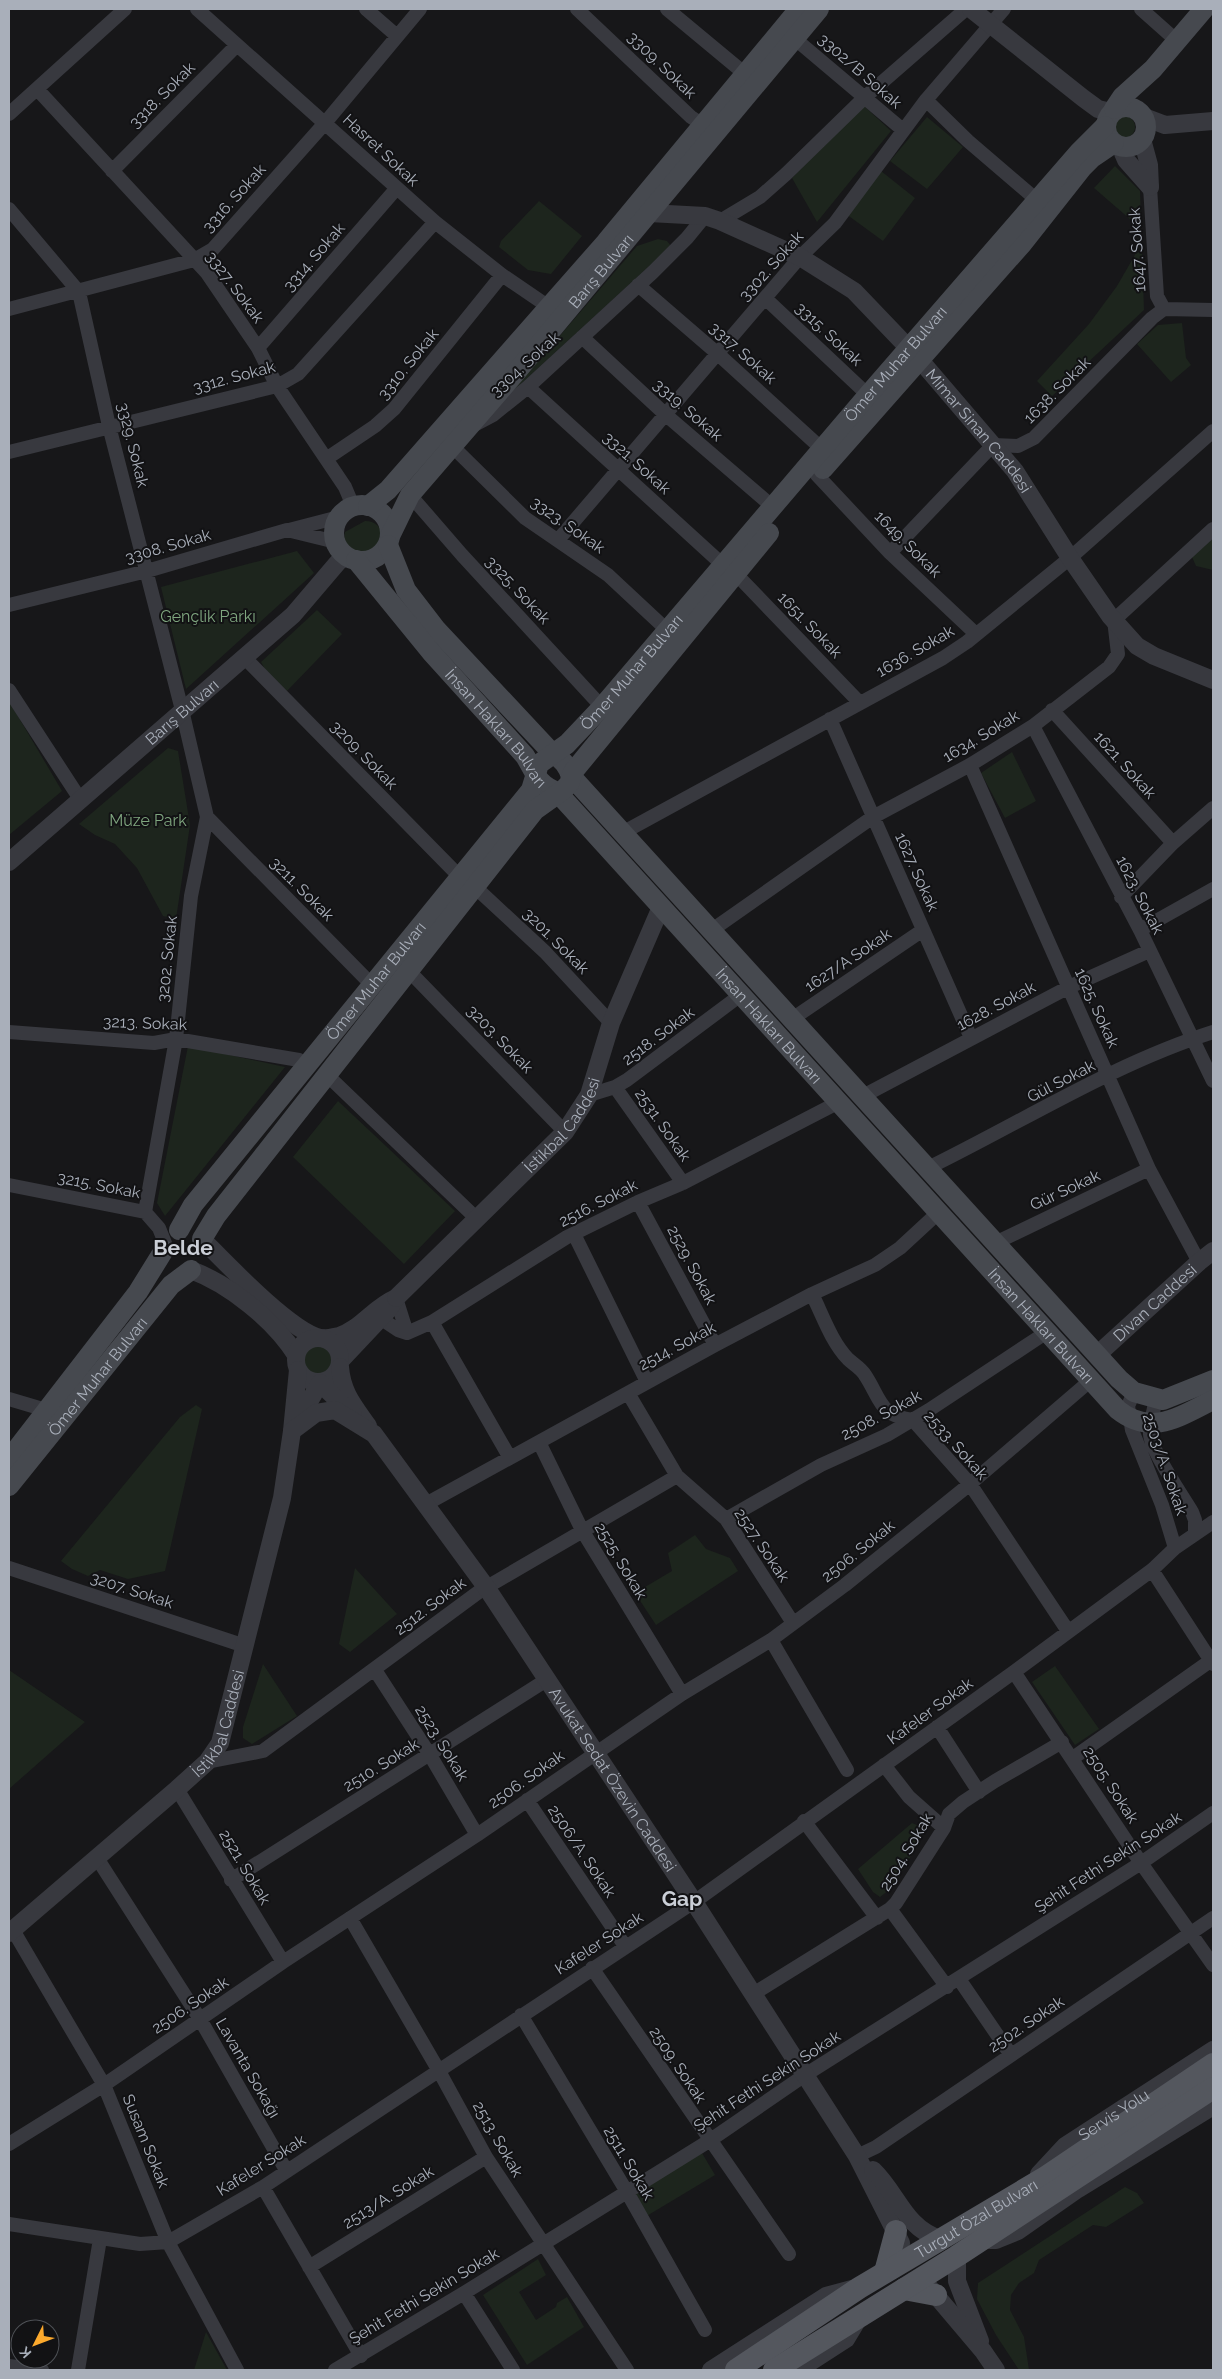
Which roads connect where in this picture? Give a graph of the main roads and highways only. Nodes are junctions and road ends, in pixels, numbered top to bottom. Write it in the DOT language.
graph roads {
  1 [pos="798,9"];
  2 [pos="819,9"];
  3 [pos="1204,9"];
  4 [pos="1153,68"];
  5 [pos="1142,126"];
  6 [pos="1112,127"];
  7 [pos="914,354"];
  8 [pos="353,510"];
  9 [pos="389,540"];
  10 [pos="346,553"];
  11 [pos="729,569"];
  12 [pos="553,754"];
  13 [pos="534,775"];
  14 [pos="571,776"];
  15 [pos="557,792"];
  16 [pos="467,882"];
  17 [pos="202,1239"];
  18 [pos="169,1241"];
  19 [pos="191,1270"];
  20 [pos="1213,1380"];
  21 [pos="1213,1400"];
  22 [pos="9,1459"];
  23 [pos="9,1486"];
  24 [pos="1213,2064"];
  25 [pos="1213,2088"];
  26 [pos="1101,2150"];
  27 [pos="896,2231"];
  28 [pos="886,2272"];
  29 [pos="736,2370"];
  30 [pos="774,2370"];
  1 -- 8 [label="main road, Barış Bulvarı"];
  2 -- 9 [label="main road, Barış Bulvarı"];
  3 -- 4 [label="main road"];
  4 -- 5 [label="main road"];
  4 -- 6 [label="main road"];
  5 -- 6 [label="main road"];
  5 -- 6 [label="main road"];
  6 -- 7 [label="main road, Ömer Muhar Bulvarı"];
  6 -- 7 [label="main road, Ömer Muhar Bulvarı"];
  7 -- 11 [label="main road, Ömer Muhar Bulvarı"];
  7 -- 11 [label="main road, Ömer Muhar Bulvarı"];
  8 -- 9 [label="main road"];
  8 -- 10 [label="main road"];
  9 -- 10 [label="main road"];
  9 -- 12 [label="main road, İnsan Hakları Bulvarı"];
  10 -- 13 [label="main road, İnsan Hakları Bulvarı"];
  11 -- 12 [label="main road, Ömer Muhar Bulvarı"];
  11 -- 14 [label="main road, Ömer Muhar Bulvarı"];
  12 -- 13 [label="main road, Ömer Muhar Bulvarı"];
  12 -- 14 [label="main road, İnsan Hakları Bulvarı"];
  13 -- 15 [label="main road, İnsan Hakları Bulvarı"];
  13 -- 16 [label="main road, Ömer Muhar Bulvarı"];
  14 -- 15 [label="main road, Ömer Muhar Bulvarı"];
  14 -- 20 [label="main road, İnsan Hakları Bulvarı"];
  15 -- 16 [label="main road, Ömer Muhar Bulvarı"];
  15 -- 21 [label="main road, İnsan Hakları Bulvarı"];
  16 -- 17 [label="main road, Ömer Muhar Bulvarı"];
  16 -- 18 [label="main road, Ömer Muhar Bulvarı"];
  17 -- 18 [label="main road"];
  17 -- 19 [label="main road"];
  18 -- 19 [label="main road"];
  18 -- 22 [label="main road, Ömer Muhar Bulvarı"];
  19 -- 23 [label="main road, Ömer Muhar Bulvarı"];
  24 -- 26 [label="main road, Turgut Özal Bulvarı"];
  25 -- 26 [label="main road, Turgut Özal Bulvarı"];
  26 -- 28 [label="main road, Turgut Özal Bulvarı"];
  26 -- 30 [label="main road, Turgut Özal Bulvarı"];
  27 -- 28 [label="main road"];
  28 -- 29 [label="main road, Turgut Özal Bulvarı"];
}
